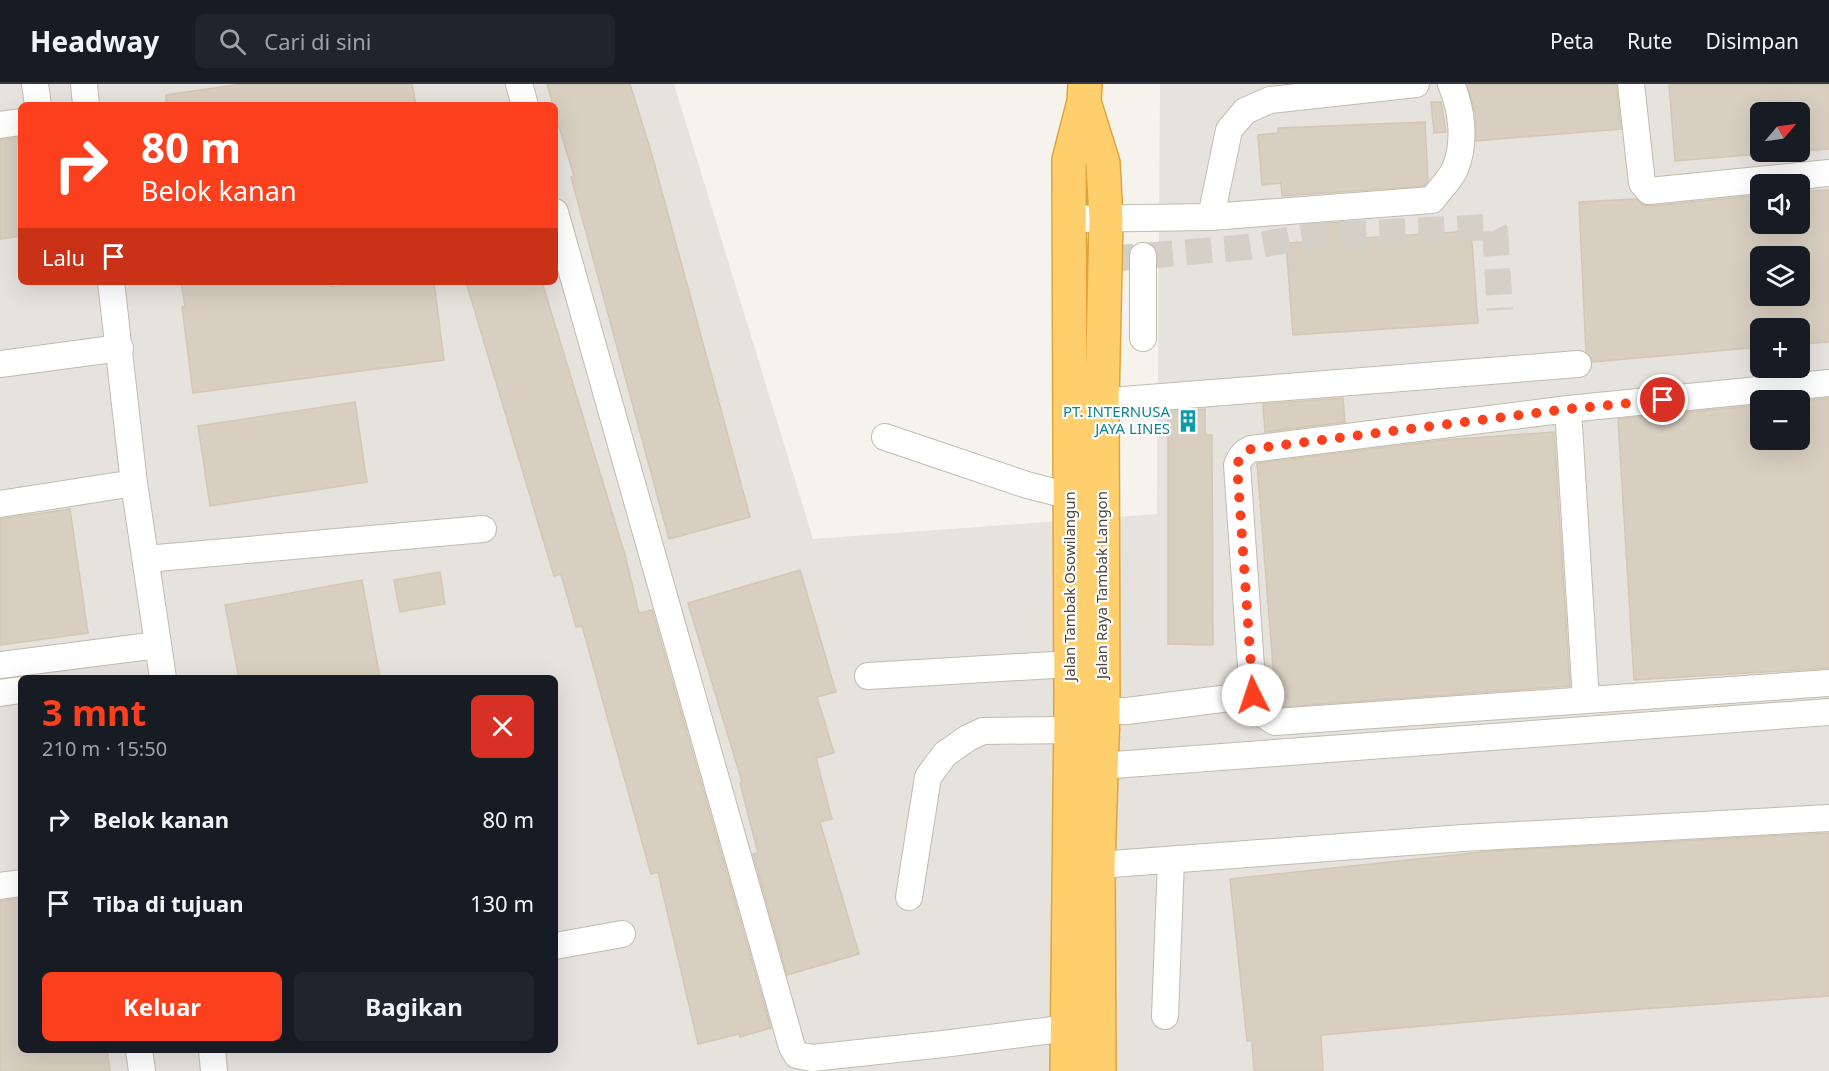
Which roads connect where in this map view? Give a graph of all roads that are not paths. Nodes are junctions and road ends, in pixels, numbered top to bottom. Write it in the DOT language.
graph roads {
  1 [pos="35,84"];
  2 [pos="84,84"];
  3 [pos="519,84"];
  4 [pos="1416,84"];
  5 [pos="1451,84"];
  6 [pos="1631,84"];
  7 [pos="1085,93"];
  8 [pos="38,102"];
  9 [pos="86,102"];
  10 [pos="524,102"];
  11 [pos="18,122"];
  12 [pos="0,125"];
  13 [pos="1829,173"];
  14 [pos="1211,217"];
  15 [pos="1069,219"];
  16 [pos="1106,219"];
  17 [pos="558,223"];
  18 [pos="1143,256"];
  19 [pos="111,285"];
  20 [pos="1143,338"];
  21 [pos="120,348"];
  22 [pos="0,364"];
  23 [pos="1578,364"];
  24 [pos="1829,383"];
  25 [pos="1070,403"];
  26 [pos="1102,403"];
  27 [pos="1568,409"];
  28 [pos="885,437"];
  29 [pos="134,483"];
  30 [pos="1070,496"];
  31 [pos="0,504"];
  32 [pos="483,529"];
  33 [pos="147,559"];
  34 [pos="158,645"];
  35 [pos="0,664"];
  36 [pos="1071,664"];
  37 [pos="162,675"];
  38 [pos="868,676"];
  39 [pos="1829,683"];
  40 [pos="18,690"];
  41 [pos="0,693"];
  42 [pos="1253,695"];
  43 [pos="1586,700"];
  44 [pos="1829,712"];
  45 [pos="1087,721"];
  46 [pos="1100,766"];
  47 [pos="1829,818"];
  48 [pos="1171,860"];
  49 [pos="1098,866"];
  50 [pos="18,883"];
  51 [pos="0,886"];
  52 [pos="909,897"];
  53 [pos="622,934"];
  54 [pos="558,945"];
  55 [pos="1165,1016"];
  56 [pos="1084,1026"];
  57 [pos="139,1053"];
  58 [pos="212,1053"];
  59 [pos="142,1071"];
  60 [pos="214,1071"];
  61 [pos="1067,1071"];
  62 [pos="1099,1071"];
  1 -- 8 [label="lane"];
  2 -- 9 [label="lane"];
  3 -- 10 [label="lane"];
  4 -- 14 [label="lane"];
  5 -- 14 [label="lane"];
  6 -- 13 [label="lane"];
  7 -- 15 [label="highway, Jalan Tambak Osowilangun"];
  7 -- 16 [label="highway, Jalan Raya Tambak Langon"];
  11 -- 12 [label="lane"];
  14 -- 16 [label="lane"];
  15 -- 16 [label="lane"];
  15 -- 25 [label="highway, Jalan Tambak Osowilangun"];
  16 -- 26 [label="highway, Jalan Raya Tambak Langon"];
  17 -- 56 [label="lane"];
  18 -- 20 [label="lane"];
  19 -- 21 [label="lane"];
  21 -- 22 [label="lane"];
  21 -- 29 [label="lane"];
  23 -- 26 [label="lane"];
  24 -- 27 [label="lane"];
  25 -- 26 [label="lane"];
  25 -- 30 [label="highway, Jalan Tambak Osowilangun"];
  26 -- 45 [label="highway, Jalan Raya Tambak Langon"];
  27 -- 42 [label="lane"];
  27 -- 43 [label="lane"];
  28 -- 30 [label="lane"];
  29 -- 31 [label="lane"];
  29 -- 33 [label="lane"];
  30 -- 36 [label="highway, Jalan Tambak Osowilangun"];
  32 -- 33 [label="lane"];
  33 -- 34 [label="lane"];
  34 -- 35 [label="lane"];
  34 -- 37 [label="lane"];
  36 -- 38 [label="lane"];
  36 -- 45 [label="highway, Jalan Tambak Osowilangun"];
  39 -- 43 [label="lane"];
  40 -- 41 [label="lane"];
  42 -- 43 [label="lane"];
  42 -- 45 [label="lane"];
  44 -- 46 [label="lane"];
  45 -- 46 [label="highway, Jalan Raya Tambak Langon"];
  45 -- 52 [label="lane"];
  45 -- 56 [label="highway, Jalan Tambak Osowilangun"];
  46 -- 49 [label="highway, Jalan Raya Tambak Langon"];
  47 -- 48 [label="lane"];
  48 -- 49 [label="lane"];
  48 -- 55 [label="lane"];
  49 -- 56 [label="highway, Jalan Raya Tambak Langon"];
  50 -- 51 [label="lane"];
  53 -- 54 [label="lane"];
  56 -- 61 [label="highway, Jalan Tambak Osowilangun"];
  56 -- 62 [label="highway, Jalan Raya Tambak Langon"];
  57 -- 59 [label="lane"];
  58 -- 60 [label="lane"];
}
